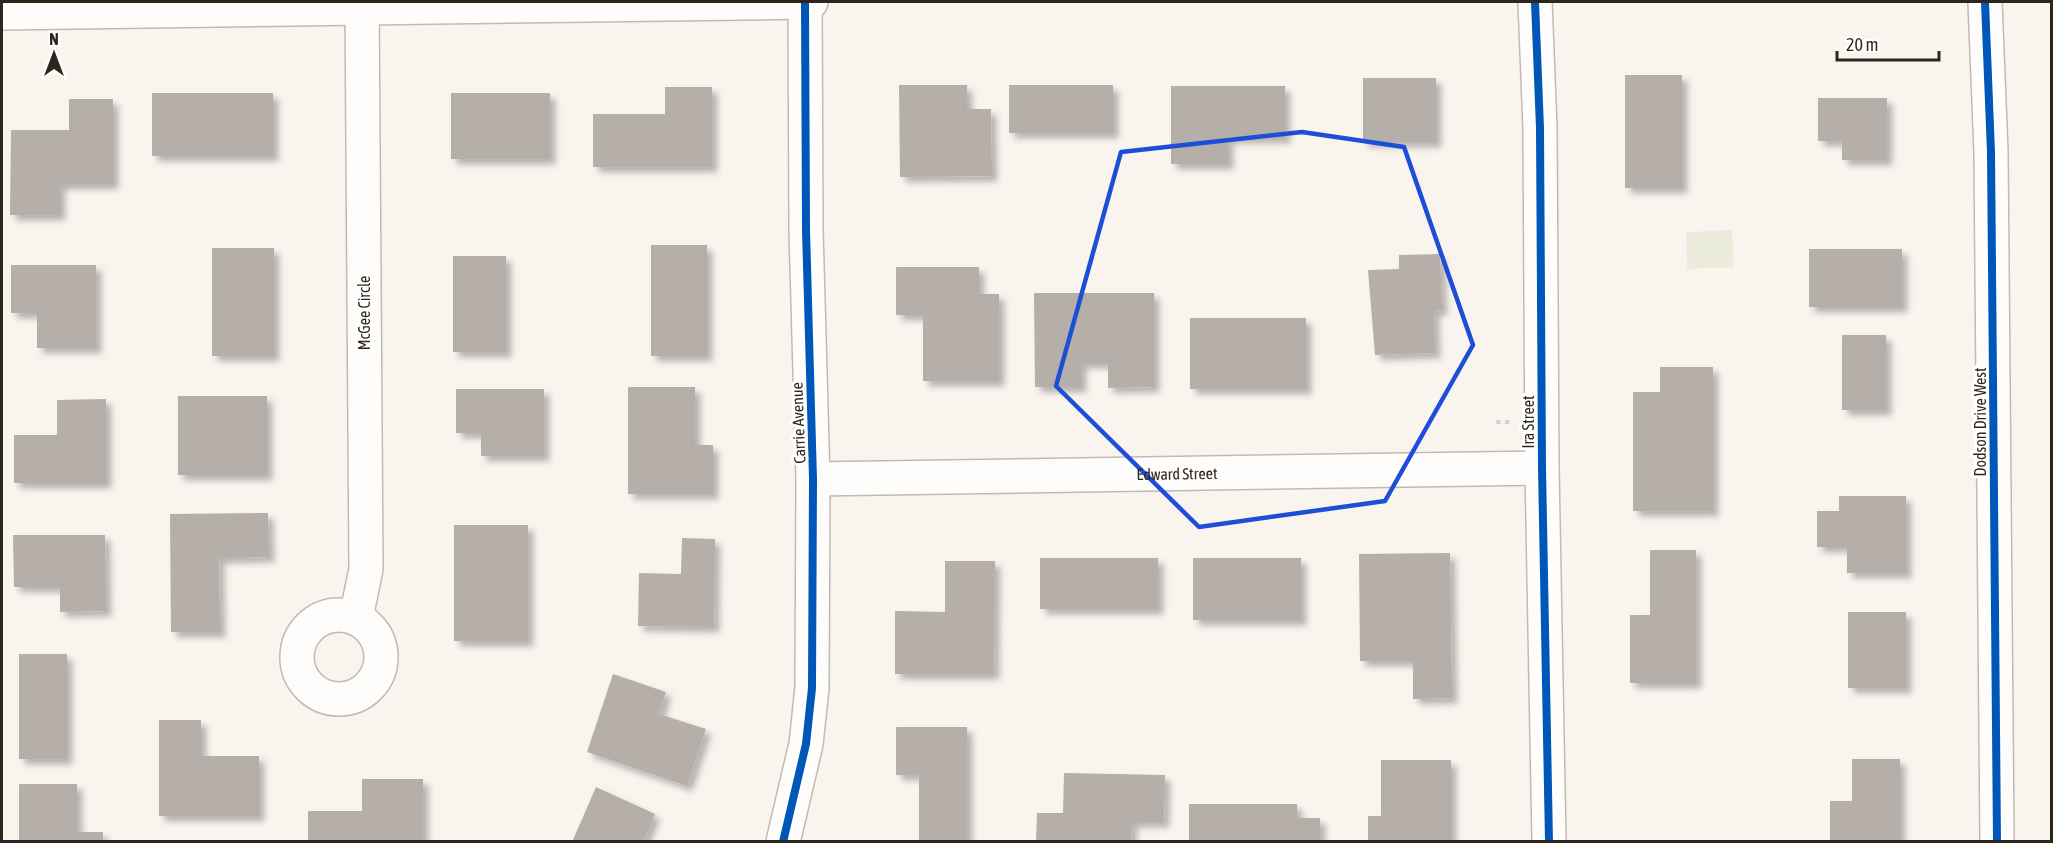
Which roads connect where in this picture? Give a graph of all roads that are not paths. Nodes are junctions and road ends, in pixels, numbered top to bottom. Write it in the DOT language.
graph roads {
  1 [pos="805,2"];
  2 [pos="811,2"];
  3 [pos="1535,2"];
  4 [pos="1985,2"];
  5 [pos="362,4"];
  6 [pos="2,13"];
  7 [pos="1542,468"];
  8 [pos="813,479"];
  9 [pos="356,618"];
  10 [pos="783,842"];
  11 [pos="1549,842"];
  12 [pos="1997,842"];
  1 -- 2 [label="street"];
  1 -- 5 [label="street"];
  1 -- 8 [label="street, Carrie Avenue"];
  3 -- 7 [label="street, Ira Street"];
  4 -- 12 [label="street, Dodson Drive West"];
  5 -- 6 [label="street"];
  5 -- 9 [label="street, McGee Circle"];
  7 -- 8 [label="street, Edward Street"];
  7 -- 11 [label="street, Ira Street"];
  8 -- 10 [label="street, Carrie Avenue"];
}
